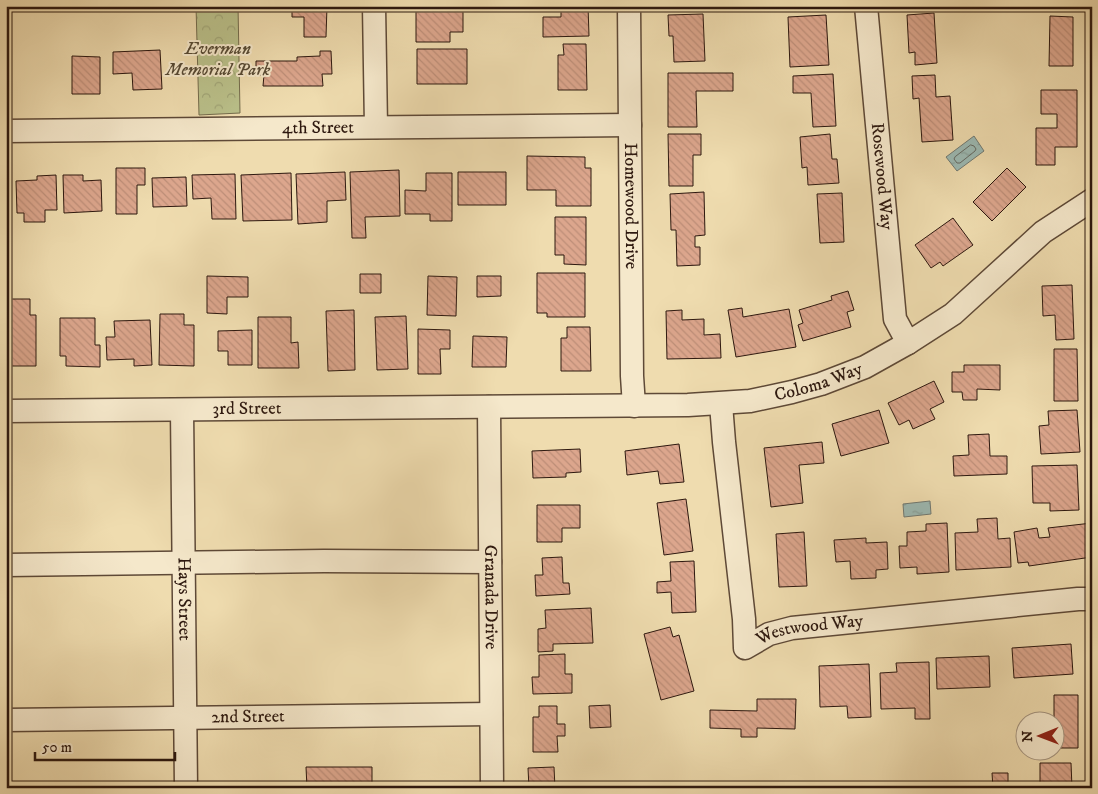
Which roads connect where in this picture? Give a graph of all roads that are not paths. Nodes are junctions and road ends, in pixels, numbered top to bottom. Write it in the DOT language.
graph roads {
  1 [pos="374,6"];
  2 [pos="629,6"];
  3 [pos="866,6"];
  4 [pos="630,125"];
  5 [pos="376,127"];
  6 [pos="6,131"];
  7 [pos="1092,200"];
  8 [pos="908,343"];
  9 [pos="721,404"];
  10 [pos="634,406"];
  11 [pos="489,407"];
  12 [pos="182,410"];
  13 [pos="6,411"];
  14 [pos="490,562"];
  15 [pos="184,563"];
  16 [pos="6,565"];
  17 [pos="1092,599"];
  18 [pos="492,714"];
  19 [pos="186,718"];
  20 [pos="6,720"];
  21 [pos="186,788"];
  22 [pos="492,788"];
  1 -- 5 [label="street"];
  2 -- 4 [label="street, Homewood Drive"];
  3 -- 8 [label="street, Rosewood Way"];
  4 -- 5 [label="street, 4th Street"];
  4 -- 10 [label="street, Homewood Drive"];
  5 -- 6 [label="street, 4th Street"];
  7 -- 8 [label="street, Coloma Way"];
  8 -- 9 [label="street, Coloma Way"];
  9 -- 10 [label="street, Coloma Way"];
  9 -- 17 [label="street, Westwood Way"];
  10 -- 11 [label="street, Coloma Way"];
  11 -- 12 [label="street, 3rd Street"];
  11 -- 14 [label="street, Granada Drive"];
  12 -- 13 [label="street, 3rd Street"];
  12 -- 15 [label="street, Hays Street"];
  14 -- 15 [label="street"];
  14 -- 18 [label="street, Granada Drive"];
  15 -- 16 [label="street"];
  15 -- 19 [label="street, Hays Street"];
  18 -- 19 [label="street, 2nd Street"];
  18 -- 22 [label="street, Granada Drive"];
  19 -- 20 [label="street, 2nd Street"];
  19 -- 21 [label="street, Hays Street"];
}
